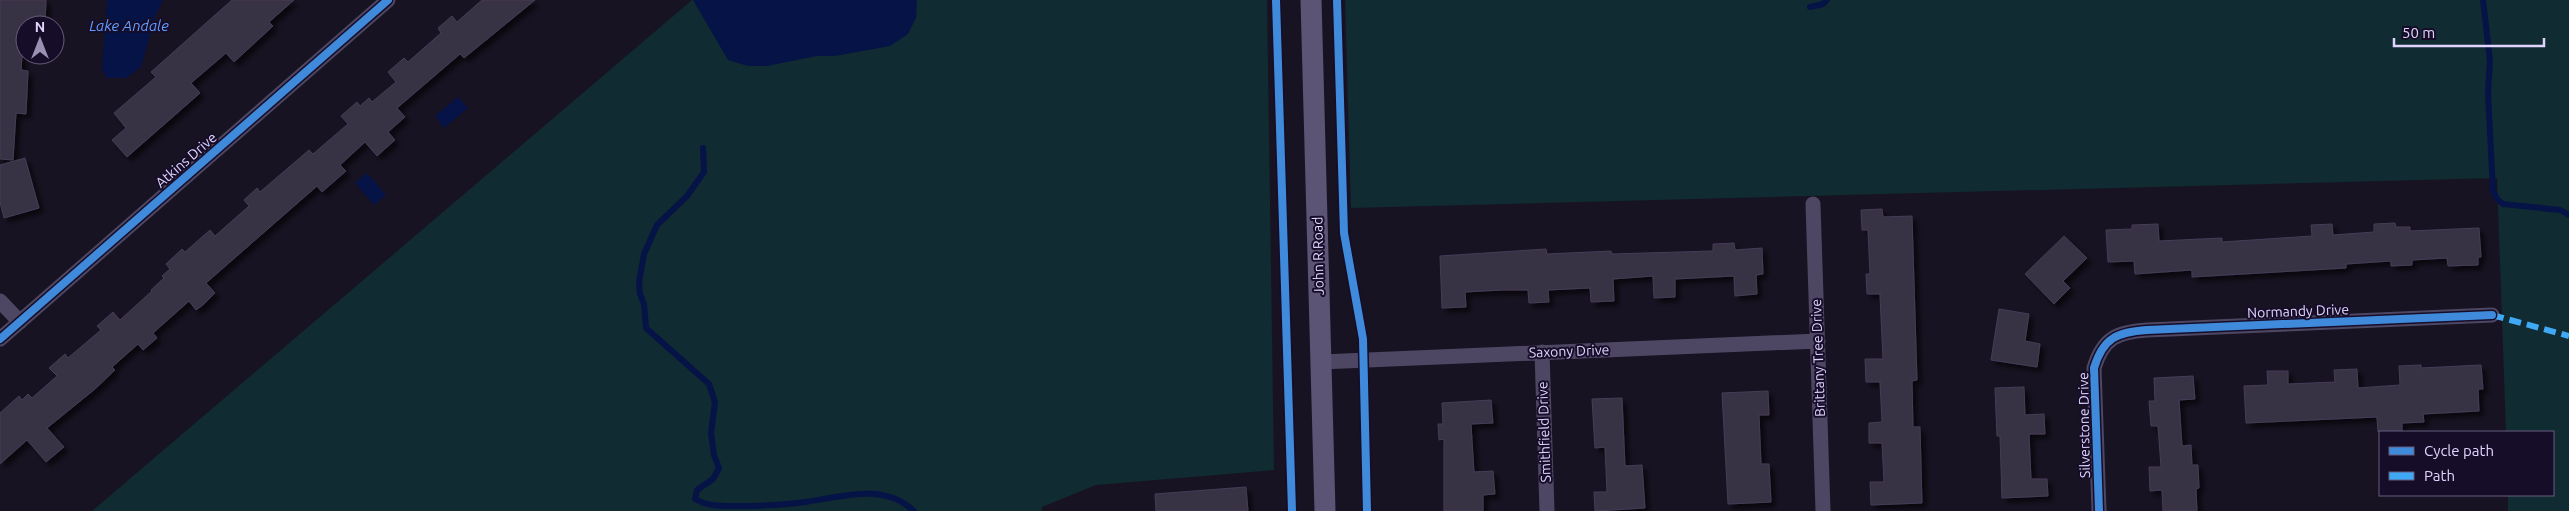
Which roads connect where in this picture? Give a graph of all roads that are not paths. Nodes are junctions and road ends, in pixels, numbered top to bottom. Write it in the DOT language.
graph roads {
  1 [pos="388,0"];
  2 [pos="1311,0"];
  3 [pos="1813,204"];
  4 [pos="0,301"];
  5 [pos="2492,315"];
  6 [pos="20,322"];
  7 [pos="0,339"];
  8 [pos="1818,341"];
  9 [pos="2107,342"];
  10 [pos="1542,352"];
  11 [pos="1321,362"];
  12 [pos="1325,511"];
  13 [pos="1547,511"];
  14 [pos="1823,511"];
  15 [pos="2098,511"];
  1 -- 6 [label="street, Atkins Drive"];
  2 -- 11 [label="main road, John R Road"];
  3 -- 8 [label="street, Brittany Tree Drive"];
  4 -- 6 [label="street"];
  5 -- 9 [label="street, Normandy Drive"];
  6 -- 7 [label="street, Atkins Drive"];
  8 -- 10 [label="street, Saxony Drive"];
  8 -- 14 [label="street, Brittany Tree Drive"];
  9 -- 15 [label="street, Silverstone Drive"];
  10 -- 11 [label="street, Saxony Drive"];
  10 -- 13 [label="street, Smithfield Drive"];
  11 -- 12 [label="main road, John R Road"];
}
